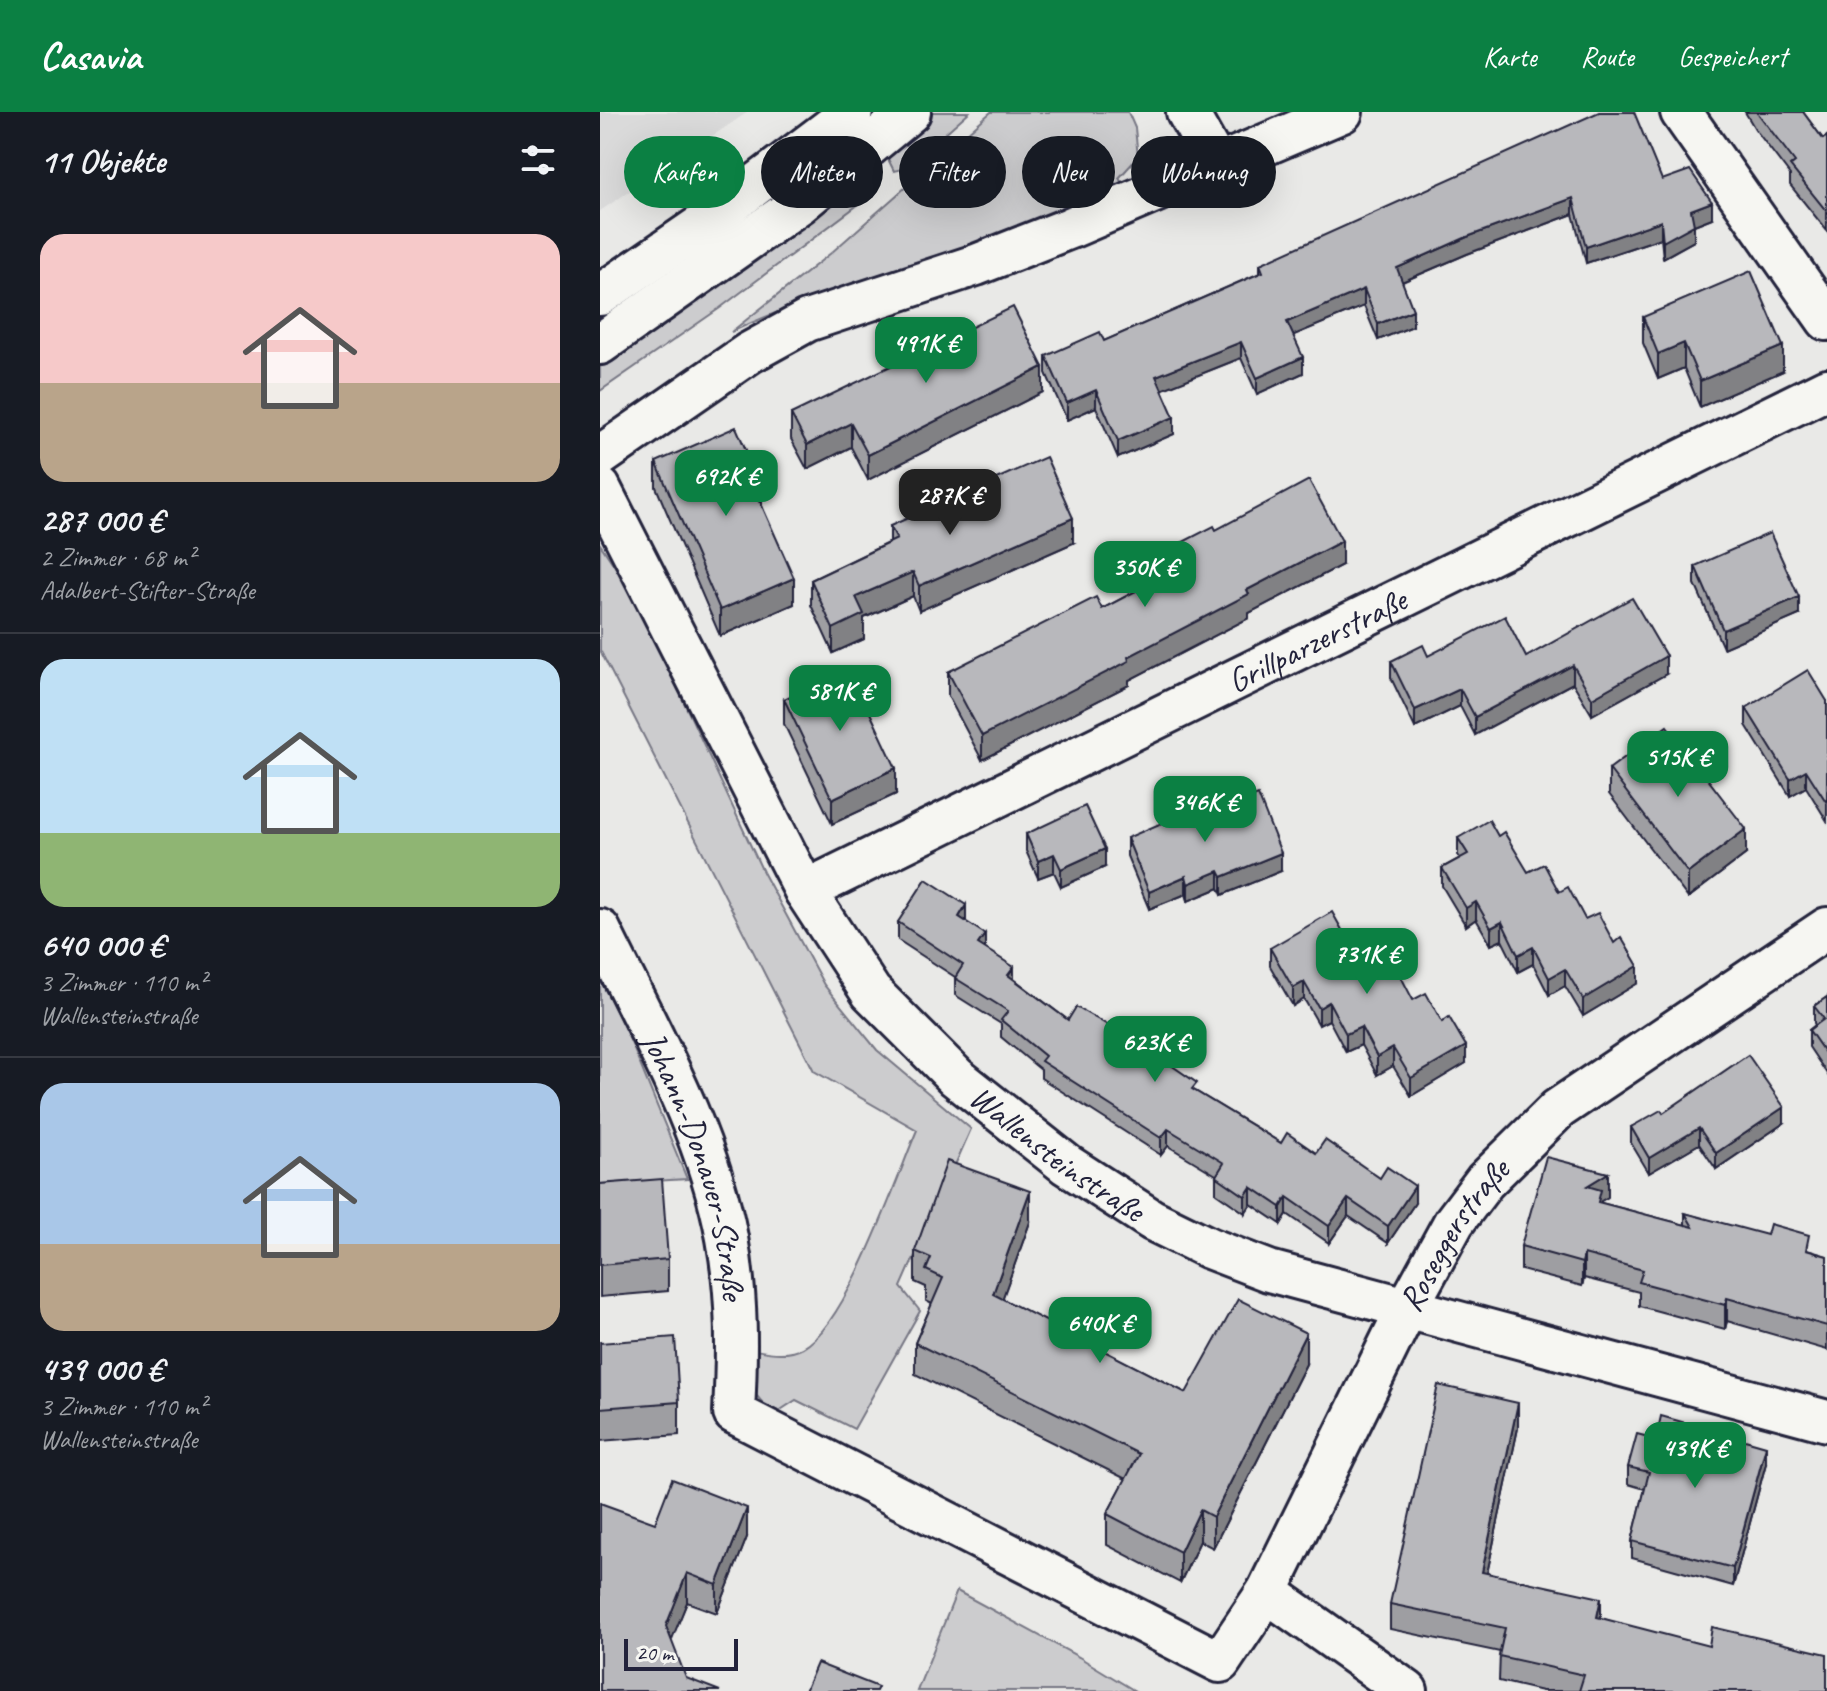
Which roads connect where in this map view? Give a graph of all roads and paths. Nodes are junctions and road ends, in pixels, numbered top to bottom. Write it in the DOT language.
graph roads {
  1 [pos="852,112"];
  2 [pos="910,112"];
  3 [pos="1187,112"];
  4 [pos="1342,112"];
  5 [pos="1681,112"];
  6 [pos="1201,136"];
  7 [pos="1276,140"];
  8 [pos="1131,201"];
  9 [pos="600,295"];
  10 [pos="1827,320"];
  11 [pos="600,344"];
  12 [pos="1827,389"];
  13 [pos="600,456"];
  14 [pos="600,488"];
  15 [pos="805,891"];
  16 [pos="1827,928"];
  17 [pos="600,930"];
  18 [pos="1406,1310"];
  19 [pos="1827,1421"];
  20 [pos="1267,1592"];
  21 [pos="1220,1662"];
  22 [pos="1407,1691"];
  1 -- 9 [label="street"];
  2 -- 11 [label="street"];
  3 -- 6 [label="street"];
  4 -- 7 [label="street"];
  5 -- 10 [label="street"];
  8 -- 13 [label="street"];
  12 -- 15 [label="street, Grillparzerstraße"];
  14 -- 15 [label="street, Wallensteinstraße"];
  15 -- 18 [label="street, Wallensteinstraße"];
  16 -- 18 [label="street, Roseggerstraße"];
  17 -- 21 [label="street, Johann-Donauer-Straße"];
  18 -- 19 [label="street, Wallensteinstraße"];
  18 -- 20 [label="street, Roseggerstraße"];
  20 -- 21 [label="street, Roseggerstraße"];
  20 -- 22 [label="street"];
}
